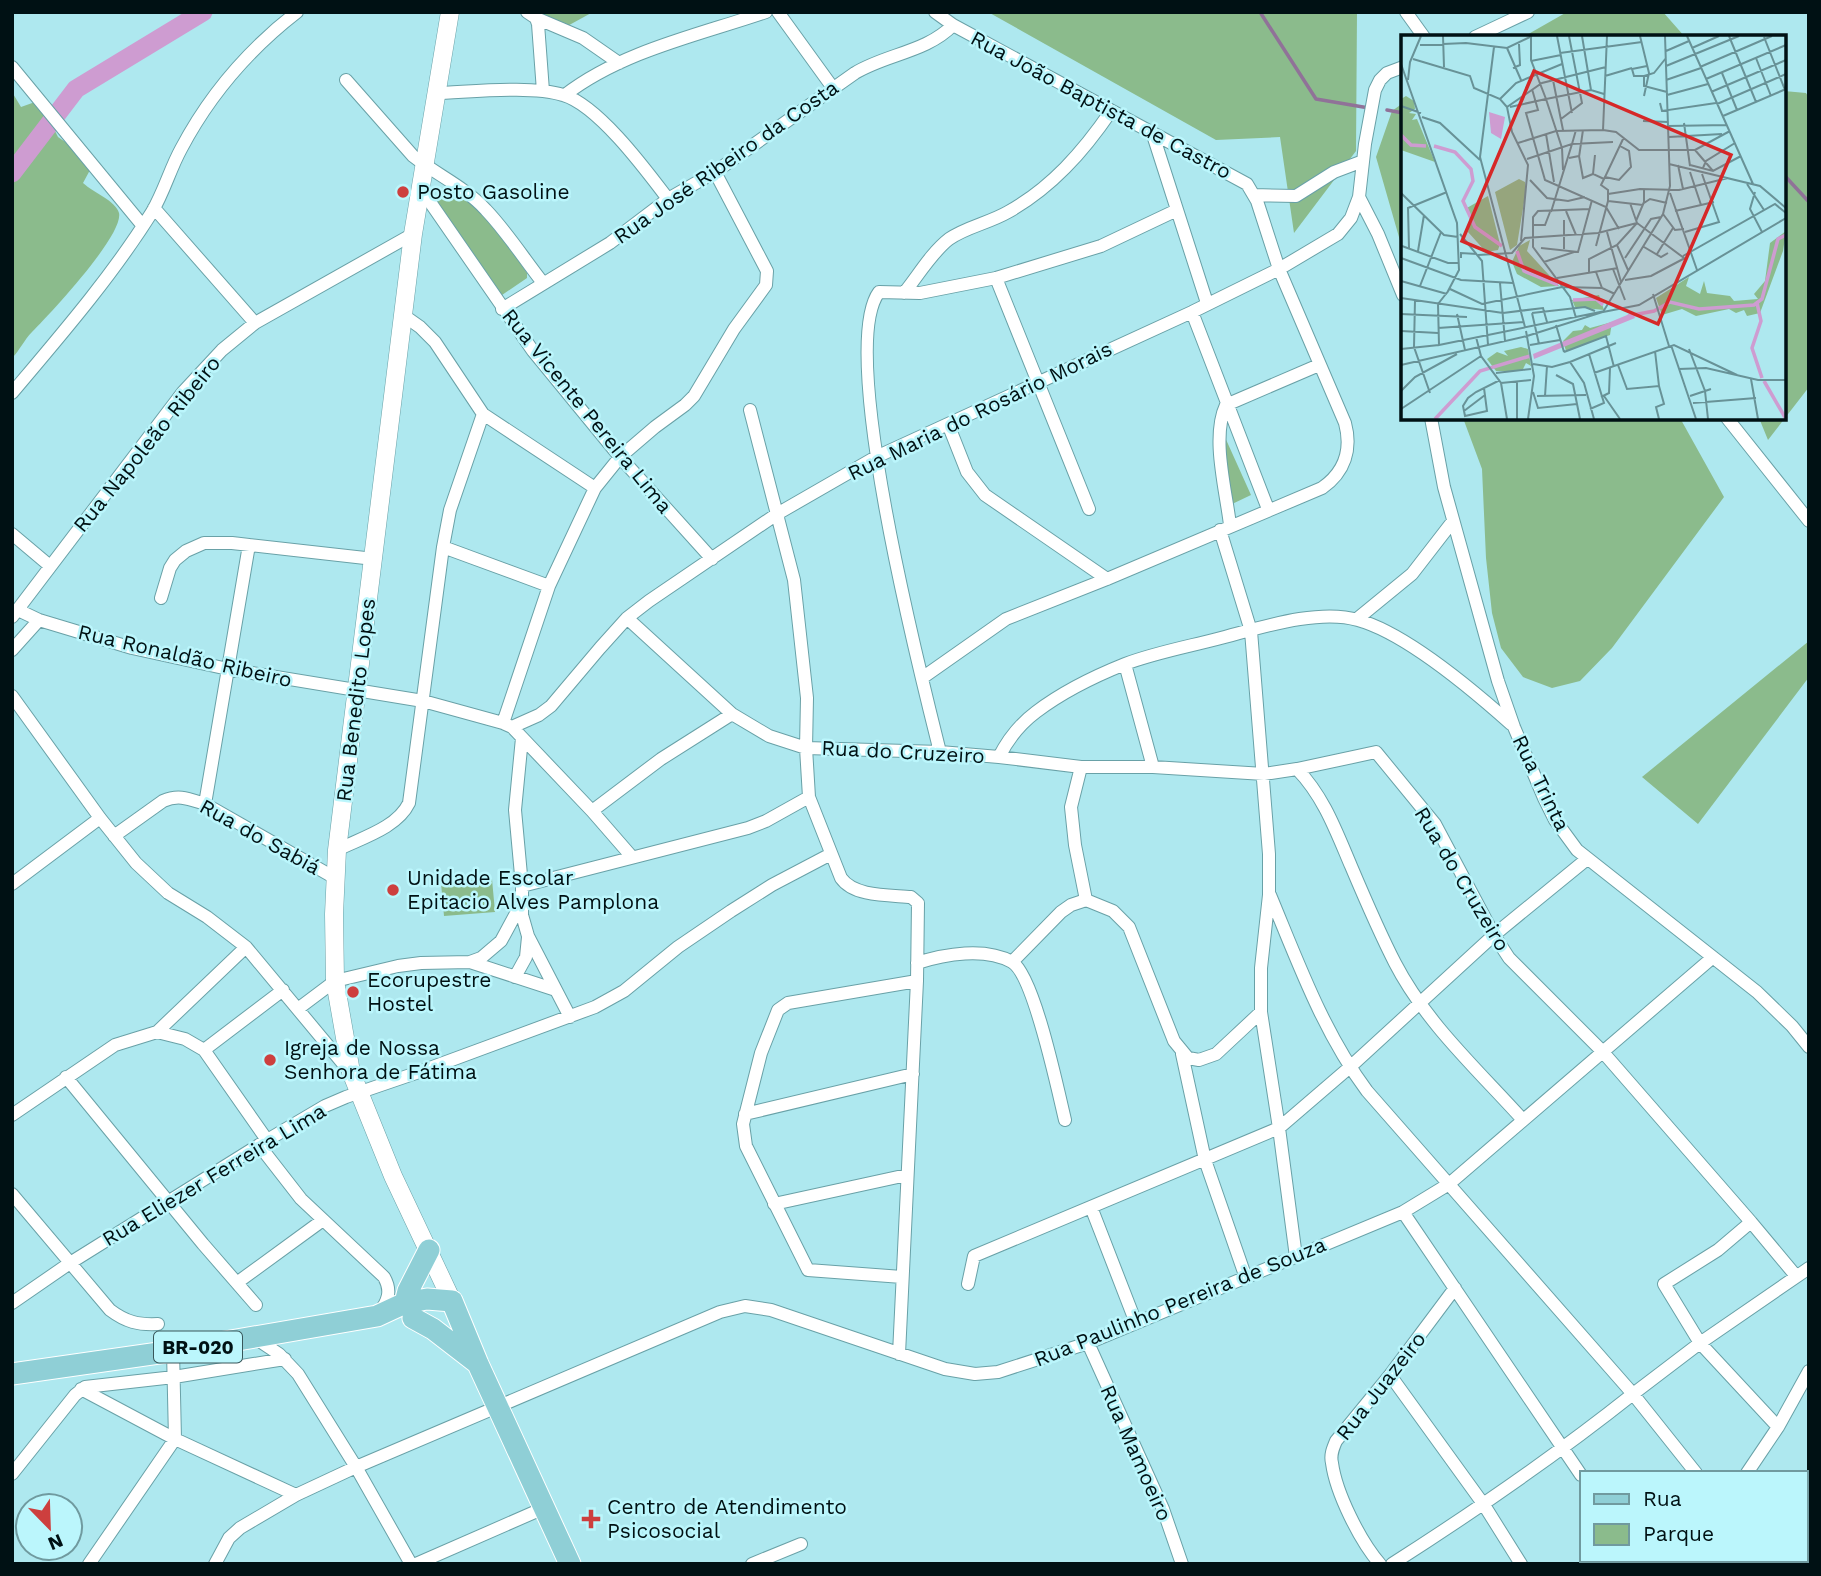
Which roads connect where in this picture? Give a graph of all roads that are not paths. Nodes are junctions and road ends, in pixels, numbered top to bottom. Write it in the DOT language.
graph roads {
  1 [pos="297,12"];
  2 [pos="450,12"];
  3 [pos="766,12"];
  4 [pos="778,12"];
  5 [pos="935,12"];
  6 [pos="1406,12"];
  7 [pos="1528,12"];
  8 [pos="532,15"];
  9 [pos="953,25"];
  10 [pos="1423,35"];
  11 [pos="1479,35"];
  12 [pos="619,63"];
  13 [pos="12,67"];
  14 [pos="1401,68"];
  15 [pos="346,80"];
  16 [pos="833,88"];
  17 [pos="543,90"];
  18 [pos="435,93"];
  19 [pos="565,95"];
  20 [pos="1111,111"];
  21 [pos="1153,135"];
  22 [pos="1363,161"];
  23 [pos="425,166"];
  24 [pos="715,172"];
  25 [pos="421,188"];
  26 [pos="1255,195"];
  27 [pos="1359,197"];
  28 [pos="668,199"];
  29 [pos="154,208"];
  30 [pos="1177,210"];
  31 [pos="143,226"];
  32 [pos="413,233"];
  33 [pos="1279,269"];
  34 [pos="996,278"];
  35 [pos="543,283"];
  36 [pos="1401,290"];
  37 [pos="904,293"];
  38 [pos="1207,303"];
  39 [pos="502,309"];
  40 [pos="1192,312"];
  41 [pos="403,315"];
  42 [pos="255,323"];
  43 [pos="1319,365"];
  44 [pos="1037,381"];
  45 [pos="12,393"];
  46 [pos="1226,405"];
  47 [pos="750,410"];
  48 [pos="483,414"];
  49 [pos="1431,420"];
  50 [pos="1729,420"];
  51 [pos="947,424"];
  52 [pos="620,457"];
  53 [pos="876,457"];
  54 [pos="595,488"];
  55 [pos="1089,509"];
  56 [pos="1268,509"];
  57 [pos="777,514"];
  58 [pos="1809,520"];
  59 [pos="1453,521"];
  60 [pos="1225,527"];
  61 [pos="12,534"];
  62 [pos="249,545"];
  63 [pos="443,547"];
  64 [pos="374,559"];
  65 [pos="712,559"];
  66 [pos="50,566"];
  67 [pos="1107,579"];
  68 [pos="549,586"];
  69 [pos="161,598"];
  70 [pos="15,614"];
  71 [pos="628,618"];
  72 [pos="1357,619"];
  73 [pos="39,620"];
  74 [pos="1251,631"];
  75 [pos="12,650"];
  76 [pos="1125,664"];
  77 [pos="228,669"];
  78 [pos="922,678"];
  79 [pos="356,691"];
  80 [pos="12,696"];
  81 [pos="423,701"];
  82 [pos="732,714"];
  83 [pos="508,725"];
  84 [pos="1514,727"];
  85 [pos="522,738"];
  86 [pos="806,748"];
  87 [pos="940,752"];
  88 [pos="999,757"];
  89 [pos="1081,767"];
  90 [pos="1153,767"];
  91 [pos="1297,769"];
  92 [pos="1264,774"];
  93 [pos="810,797"];
  94 [pos="205,804"];
  95 [pos="592,811"];
  96 [pos="100,818"];
  97 [pos="114,836"];
  98 [pos="337,850"];
  99 [pos="831,854"];
  100 [pos="632,857"];
  101 [pos="1587,859"];
  102 [pos="335,878"];
  103 [pos="12,884"];
  104 [pos="523,886"];
  105 [pos="1269,895"];
  106 [pos="1086,900"];
  107 [pos="521,903"];
  108 [pos="1494,935"];
  109 [pos="528,936"];
  110 [pos="246,947"];
  111 [pos="1713,958"];
  112 [pos="470,962"];
  113 [pos="1013,962"];
  114 [pos="917,963"];
  115 [pos="514,977"];
  116 [pos="335,981"];
  117 [pos="917,981"];
  118 [pos="283,990"];
  119 [pos="556,990"];
  120 [pos="1418,1003"];
  121 [pos="299,1008"];
  122 [pos="1261,1012"];
  123 [pos="570,1017"];
  124 [pos="157,1032"];
  125 [pos="1809,1048"];
  126 [pos="204,1050"];
  127 [pos="1602,1051"];
  128 [pos="1182,1054"];
  129 [pos="1350,1067"];
  130 [pos="351,1072"];
  131 [pos="913,1074"];
  132 [pos="66,1077"];
  133 [pos="359,1092"];
  134 [pos="745,1114"];
  135 [pos="12,1115"];
  136 [pos="1065,1120"];
  137 [pos="1523,1120"];
  138 [pos="1279,1128"];
  139 [pos="263,1142"];
  140 [pos="1205,1160"];
  141 [pos="907,1175"];
  142 [pos="1449,1184"];
  143 [pos="12,1194"];
  144 [pos="169,1203"];
  145 [pos="774,1204"];
  146 [pos="1091,1207"];
  147 [pos="1403,1212"];
  148 [pos="323,1220"];
  149 [pos="1751,1222"];
  150 [pos="429,1250"];
  151 [pos="1296,1257"];
  152 [pos="71,1263"];
  153 [pos="1809,1268"];
  154 [pos="902,1276"];
  155 [pos="1796,1276"];
  156 [pos="1246,1278"];
  157 [pos="238,1282"];
  158 [pos="968,1284"];
  159 [pos="1455,1288"];
  160 [pos="452,1301"];
  161 [pos="12,1303"];
  162 [pos="256,1305"];
  163 [pos="409,1311"];
  164 [pos="380,1316"];
  165 [pos="1136,1323"];
  166 [pos="158,1324"];
  167 [pos="255,1338"];
  168 [pos="1088,1343"];
  169 [pos="1700,1343"];
  170 [pos="173,1352"];
  171 [pos="899,1354"];
  172 [pos="285,1360"];
  173 [pos="478,1364"];
  174 [pos="1809,1371"];
  175 [pos="12,1374"];
  176 [pos="1390,1375"];
  177 [pos="174,1377"];
  178 [pos="81,1389"];
  179 [pos="1804,1393"];
  180 [pos="1633,1394"];
  181 [pos="497,1406"];
  182 [pos="1778,1427"];
  183 [pos="175,1439"];
  184 [pos="1563,1449"];
  185 [pos="356,1467"];
  186 [pos="1694,1471"];
  187 [pos="1748,1471"];
  188 [pos="12,1474"];
  189 [pos="1580,1474"];
  190 [pos="296,1494"];
  191 [pos="1484,1505"];
  192 [pos="544,1508"];
  193 [pos="801,1544"];
  194 [pos="215,1563"];
  195 [pos="89,1564"];
  196 [pos="411,1564"];
  197 [pos="416,1564"];
  198 [pos="570,1564"];
  199 [pos="752,1564"];
  200 [pos="1182,1564"];
  201 [pos="1380,1564"];
  202 [pos="1392,1564"];
  203 [pos="1521,1564"];
  1 -- 29 [label="street"];
  2 -- 18 [label="main road, Rua Benedito Lopes"];
  3 -- 12 [label="street"];
  4 -- 16 [label="street"];
  5 -- 9 [label="street, Rua João Baptista de Castro"];
  6 -- 10 [label="street"];
  7 -- 11 [label="street"];
  8 -- 12 [label="street"];
  8 -- 17 [label="street"];
  9 -- 16 [label="street, Rua José Ribeiro da Costa"];
  9 -- 20 [label="street, Rua João Baptista de Castro"];
  12 -- 19 [label="street"];
  13 -- 31 [label="street"];
  14 -- 22 [label="street, Rua Maria do Rosário Morais"];
  15 -- 23 [label="street"];
  16 -- 24 [label="street, Rua José Ribeiro da Costa"];
  17 -- 18 [label="street"];
  17 -- 19 [label="street"];
  18 -- 23 [label="main road, Rua Benedito Lopes"];
  19 -- 28 [label="street"];
  20 -- 21 [label="street, Rua João Baptista de Castro"];
  20 -- 37 [label="street"];
  21 -- 26 [label="street, Rua João Baptista de Castro"];
  21 -- 30 [label="street"];
  22 -- 26 [label="street"];
  22 -- 27 [label="street, Rua Maria do Rosário Morais"];
  23 -- 25 [label="main road, Rua Benedito Lopes"];
  23 -- 35 [label="street"];
  24 -- 28 [label="street, Rua José Ribeiro da Costa"];
  24 -- 52 [label="street"];
  25 -- 32 [label="main road, Rua Benedito Lopes"];
  25 -- 39 [label="street, Rua Vicente Pereira Lima"];
  26 -- 33 [label="street, Rua João Baptista de Castro"];
  27 -- 33 [label="street, Rua Maria do Rosário Morais"];
  27 -- 36 [label="street"];
  28 -- 35 [label="street, Rua José Ribeiro da Costa"];
  29 -- 31 [label="street"];
  29 -- 42 [label="street"];
  30 -- 34 [label="street"];
  30 -- 38 [label="street"];
  31 -- 45 [label="street"];
  32 -- 41 [label="main road, Rua Benedito Lopes"];
  32 -- 42 [label="street, Rua Napoleão Ribeiro"];
  33 -- 38 [label="street, Rua Maria do Rosário Morais"];
  33 -- 43 [label="street, Rua João Baptista de Castro"];
  34 -- 37 [label="street"];
  34 -- 44 [label="street"];
  35 -- 39 [label="street, Rua José Ribeiro da Costa"];
  37 -- 53 [label="street"];
  38 -- 40 [label="street, Rua Maria do Rosário Morais"];
  39 -- 52 [label="street, Rua Vicente Pereira Lima"];
  40 -- 44 [label="street, Rua Maria do Rosário Morais"];
  40 -- 46 [label="street"];
  41 -- 48 [label="street"];
  41 -- 64 [label="main road, Rua Benedito Lopes"];
  42 -- 66 [label="street, Rua Napoleão Ribeiro"];
  43 -- 46 [label="street"];
  43 -- 56 [label="street, Rua João Baptista de Castro"];
  44 -- 51 [label="street, Rua Maria do Rosário Morais"];
  44 -- 55 [label="street"];
  46 -- 56 [label="street"];
  46 -- 60 [label="street"];
  47 -- 57 [label="street"];
  48 -- 54 [label="street"];
  48 -- 63 [label="street"];
  49 -- 59 [label="street, Rua Trinta"];
  50 -- 58 [label="street"];
  51 -- 53 [label="street, Rua Maria do Rosário Morais"];
  51 -- 67 [label="street"];
  52 -- 54 [label="street"];
  52 -- 65 [label="street, Rua Vicente Pereira Lima"];
  53 -- 57 [label="street, Rua Maria do Rosário Morais"];
  53 -- 78 [label="street"];
  54 -- 68 [label="street"];
  56 -- 60 [label="street"];
  57 -- 65 [label="street, Rua Maria do Rosário Morais"];
  57 -- 86 [label="street"];
  59 -- 72 [label="street"];
  59 -- 84 [label="street, Rua Trinta"];
  60 -- 67 [label="street"];
  60 -- 74 [label="street"];
  61 -- 66 [label="street"];
  62 -- 64 [label="street"];
  62 -- 69 [label="street"];
  62 -- 77 [label="street"];
  63 -- 68 [label="street"];
  63 -- 81 [label="street"];
  64 -- 79 [label="main road, Rua Benedito Lopes"];
  65 -- 71 [label="street, Rua Maria do Rosário Morais"];
  66 -- 70 [label="street, Rua Napoleão Ribeiro"];
  67 -- 78 [label="street"];
  68 -- 83 [label="street"];
  70 -- 73 [label="street, Rua Ronaldão Ribeiro"];
  71 -- 82 [label="street, Rua do Cruzeiro"];
  71 -- 83 [label="street, Rua Maria do Rosário Morais"];
  72 -- 74 [label="street"];
  72 -- 84 [label="street"];
  73 -- 75 [label="street"];
  73 -- 77 [label="street, Rua Ronaldão Ribeiro"];
  74 -- 76 [label="street"];
  74 -- 92 [label="street"];
  76 -- 88 [label="street"];
  76 -- 90 [label="street"];
  77 -- 79 [label="street, Rua Ronaldão Ribeiro"];
  77 -- 94 [label="street"];
  78 -- 87 [label="street"];
  79 -- 81 [label="street, Rua Ronaldão Ribeiro"];
  79 -- 98 [label="main road, Rua Benedito Lopes"];
  80 -- 96 [label="street"];
  81 -- 83 [label="street, Rua Ronaldão Ribeiro"];
  81 -- 98 [label="street"];
  82 -- 86 [label="street, Rua do Cruzeiro"];
  82 -- 95 [label="street"];
  83 -- 85 [label="street"];
  84 -- 101 [label="street, Rua Trinta"];
  85 -- 95 [label="street"];
  85 -- 104 [label="street"];
  86 -- 87 [label="street, Rua do Cruzeiro"];
  86 -- 93 [label="street"];
  87 -- 88 [label="street, Rua do Cruzeiro"];
  88 -- 89 [label="street, Rua do Cruzeiro"];
  89 -- 90 [label="street, Rua do Cruzeiro"];
  89 -- 106 [label="street"];
  90 -- 92 [label="street, Rua do Cruzeiro"];
  91 -- 92 [label="street, Rua do Cruzeiro"];
  91 -- 108 [label="street, Rua do Cruzeiro"];
  91 -- 120 [label="street"];
  92 -- 105 [label="street"];
  93 -- 99 [label="street"];
  93 -- 100 [label="street"];
  94 -- 97 [label="street, Rua do Sabiá"];
  94 -- 102 [label="street, Rua do Sabiá"];
  95 -- 100 [label="street"];
  96 -- 97 [label="street"];
  96 -- 103 [label="street"];
  97 -- 110 [label="street"];
  98 -- 102 [label="main road, Rua Benedito Lopes"];
  99 -- 114 [label="street"];
  99 -- 123 [label="street, Rua Eliezer Ferreira Lima"];
  100 -- 104 [label="street"];
  101 -- 108 [label="street"];
  101 -- 111 [label="street, Rua Trinta"];
  102 -- 116 [label="main road, Rua Benedito Lopes"];
  104 -- 107 [label="street"];
  105 -- 122 [label="street"];
  105 -- 129 [label="street"];
  106 -- 113 [label="street"];
  106 -- 128 [label="street"];
  107 -- 109 [label="street"];
  107 -- 112 [label="street"];
  108 -- 120 [label="street"];
  108 -- 127 [label="street, Rua do Cruzeiro"];
  109 -- 115 [label="street"];
  109 -- 119 [label="street"];
  110 -- 118 [label="street"];
  110 -- 124 [label="street"];
  111 -- 125 [label="street, Rua Trinta"];
  111 -- 127 [label="street, Rua Paulinho Pereira de Souza"];
  112 -- 115 [label="street"];
  112 -- 116 [label="street"];
  113 -- 114 [label="street"];
  113 -- 136 [label="street"];
  114 -- 117 [label="street"];
  115 -- 119 [label="street"];
  116 -- 121 [label="street"];
  116 -- 130 [label="main road, Rua Benedito Lopes"];
  117 -- 131 [label="street"];
  117 -- 134 [label="street"];
  118 -- 121 [label="street"];
  118 -- 126 [label="street"];
  119 -- 123 [label="street"];
  120 -- 129 [label="street"];
  120 -- 137 [label="street"];
  121 -- 130 [label="street"];
  122 -- 128 [label="street"];
  122 -- 138 [label="street"];
  123 -- 133 [label="street, Rua Eliezer Ferreira Lima"];
  124 -- 126 [label="street"];
  124 -- 132 [label="street"];
  126 -- 139 [label="street"];
  127 -- 137 [label="street, Rua Paulinho Pereira de Souza"];
  127 -- 149 [label="street, Rua do Cruzeiro"];
  128 -- 140 [label="street"];
  129 -- 138 [label="street"];
  129 -- 142 [label="street"];
  130 -- 133 [label="main road, Rua Benedito Lopes"];
  131 -- 134 [label="street"];
  131 -- 141 [label="street"];
  132 -- 135 [label="street"];
  132 -- 144 [label="street"];
  133 -- 139 [label="street, Rua Eliezer Ferreira Lima"];
  133 -- 150 [label="main road, Rua Benedito Lopes"];
  134 -- 145 [label="street"];
  137 -- 142 [label="street, Rua Paulinho Pereira de Souza"];
  138 -- 140 [label="street"];
  138 -- 151 [label="street"];
  139 -- 144 [label="street, Rua Eliezer Ferreira Lima"];
  139 -- 148 [label="street"];
  140 -- 146 [label="street"];
  140 -- 156 [label="street"];
  141 -- 145 [label="street"];
  141 -- 154 [label="street"];
  142 -- 147 [label="street, Rua Paulinho Pereira de Souza"];
  142 -- 180 [label="street"];
  143 -- 152 [label="street"];
  144 -- 152 [label="street, Rua Eliezer Ferreira Lima"];
  144 -- 157 [label="street"];
  145 -- 154 [label="street"];
  146 -- 158 [label="street"];
  146 -- 165 [label="street"];
  147 -- 151 [label="street, Rua Paulinho Pereira de Souza"];
  147 -- 159 [label="street"];
  148 -- 157 [label="street"];
  148 -- 164 [label="street"];
  149 -- 155 [label="street, Rua do Cruzeiro"];
  149 -- 169 [label="street"];
  150 -- 160 [label="main road, Rua Benedito Lopes"];
  150 -- 163 [label="main road"];
  151 -- 156 [label="street, Rua Paulinho Pereira de Souza"];
  152 -- 161 [label="street, Rua Eliezer Ferreira Lima"];
  152 -- 166 [label="street"];
  153 -- 155 [label="street"];
  154 -- 171 [label="street"];
  155 -- 169 [label="street"];
  156 -- 165 [label="street, Rua Paulinho Pereira de Souza"];
  157 -- 162 [label="street"];
  159 -- 176 [label="street, Rua Juazeiro"];
  159 -- 184 [label="street"];
  160 -- 163 [label="main road, BR-020"];
  160 -- 173 [label="main road, Rua Benedito Lopes"];
  163 -- 164 [label="main road, BR-020"];
  163 -- 173 [label="main road"];
  164 -- 167 [label="main road, BR-020"];
  165 -- 168 [label="street, Rua Paulinho Pereira de Souza"];
  167 -- 170 [label="main road, BR-020"];
  167 -- 172 [label="street"];
  168 -- 171 [label="street, Rua Paulinho Pereira de Souza"];
  168 -- 200 [label="street, Rua Mamoeiro"];
  169 -- 180 [label="street"];
  169 -- 182 [label="street"];
  170 -- 175 [label="main road, BR-020"];
  170 -- 177 [label="street"];
  171 -- 181 [label="street, Rua Paulinho Pereira de Souza"];
  172 -- 177 [label="street"];
  172 -- 185 [label="street"];
  173 -- 181 [label="main road, Rua Benedito Lopes"];
  174 -- 179 [label="street"];
  176 -- 191 [label="street"];
  176 -- 201 [label="street, Rua Juazeiro"];
  177 -- 178 [label="street"];
  177 -- 183 [label="street"];
  178 -- 183 [label="street"];
  178 -- 188 [label="street"];
  179 -- 182 [label="street"];
  180 -- 184 [label="street"];
  180 -- 186 [label="street"];
  181 -- 185 [label="street, Rua Paulinho Pereira de Souza"];
  181 -- 192 [label="main road, Rua Benedito Lopes"];
  182 -- 187 [label="street"];
  183 -- 190 [label="street"];
  183 -- 195 [label="street"];
  184 -- 189 [label="street"];
  184 -- 191 [label="street"];
  185 -- 190 [label="street, Rua Paulinho Pereira de Souza"];
  185 -- 196 [label="street"];
  190 -- 194 [label="street, Rua Paulinho Pereira de Souza"];
  191 -- 202 [label="street"];
  191 -- 203 [label="street"];
  192 -- 197 [label="street"];
  192 -- 198 [label="main road, Rua Benedito Lopes"];
  193 -- 199 [label="street"];
}
